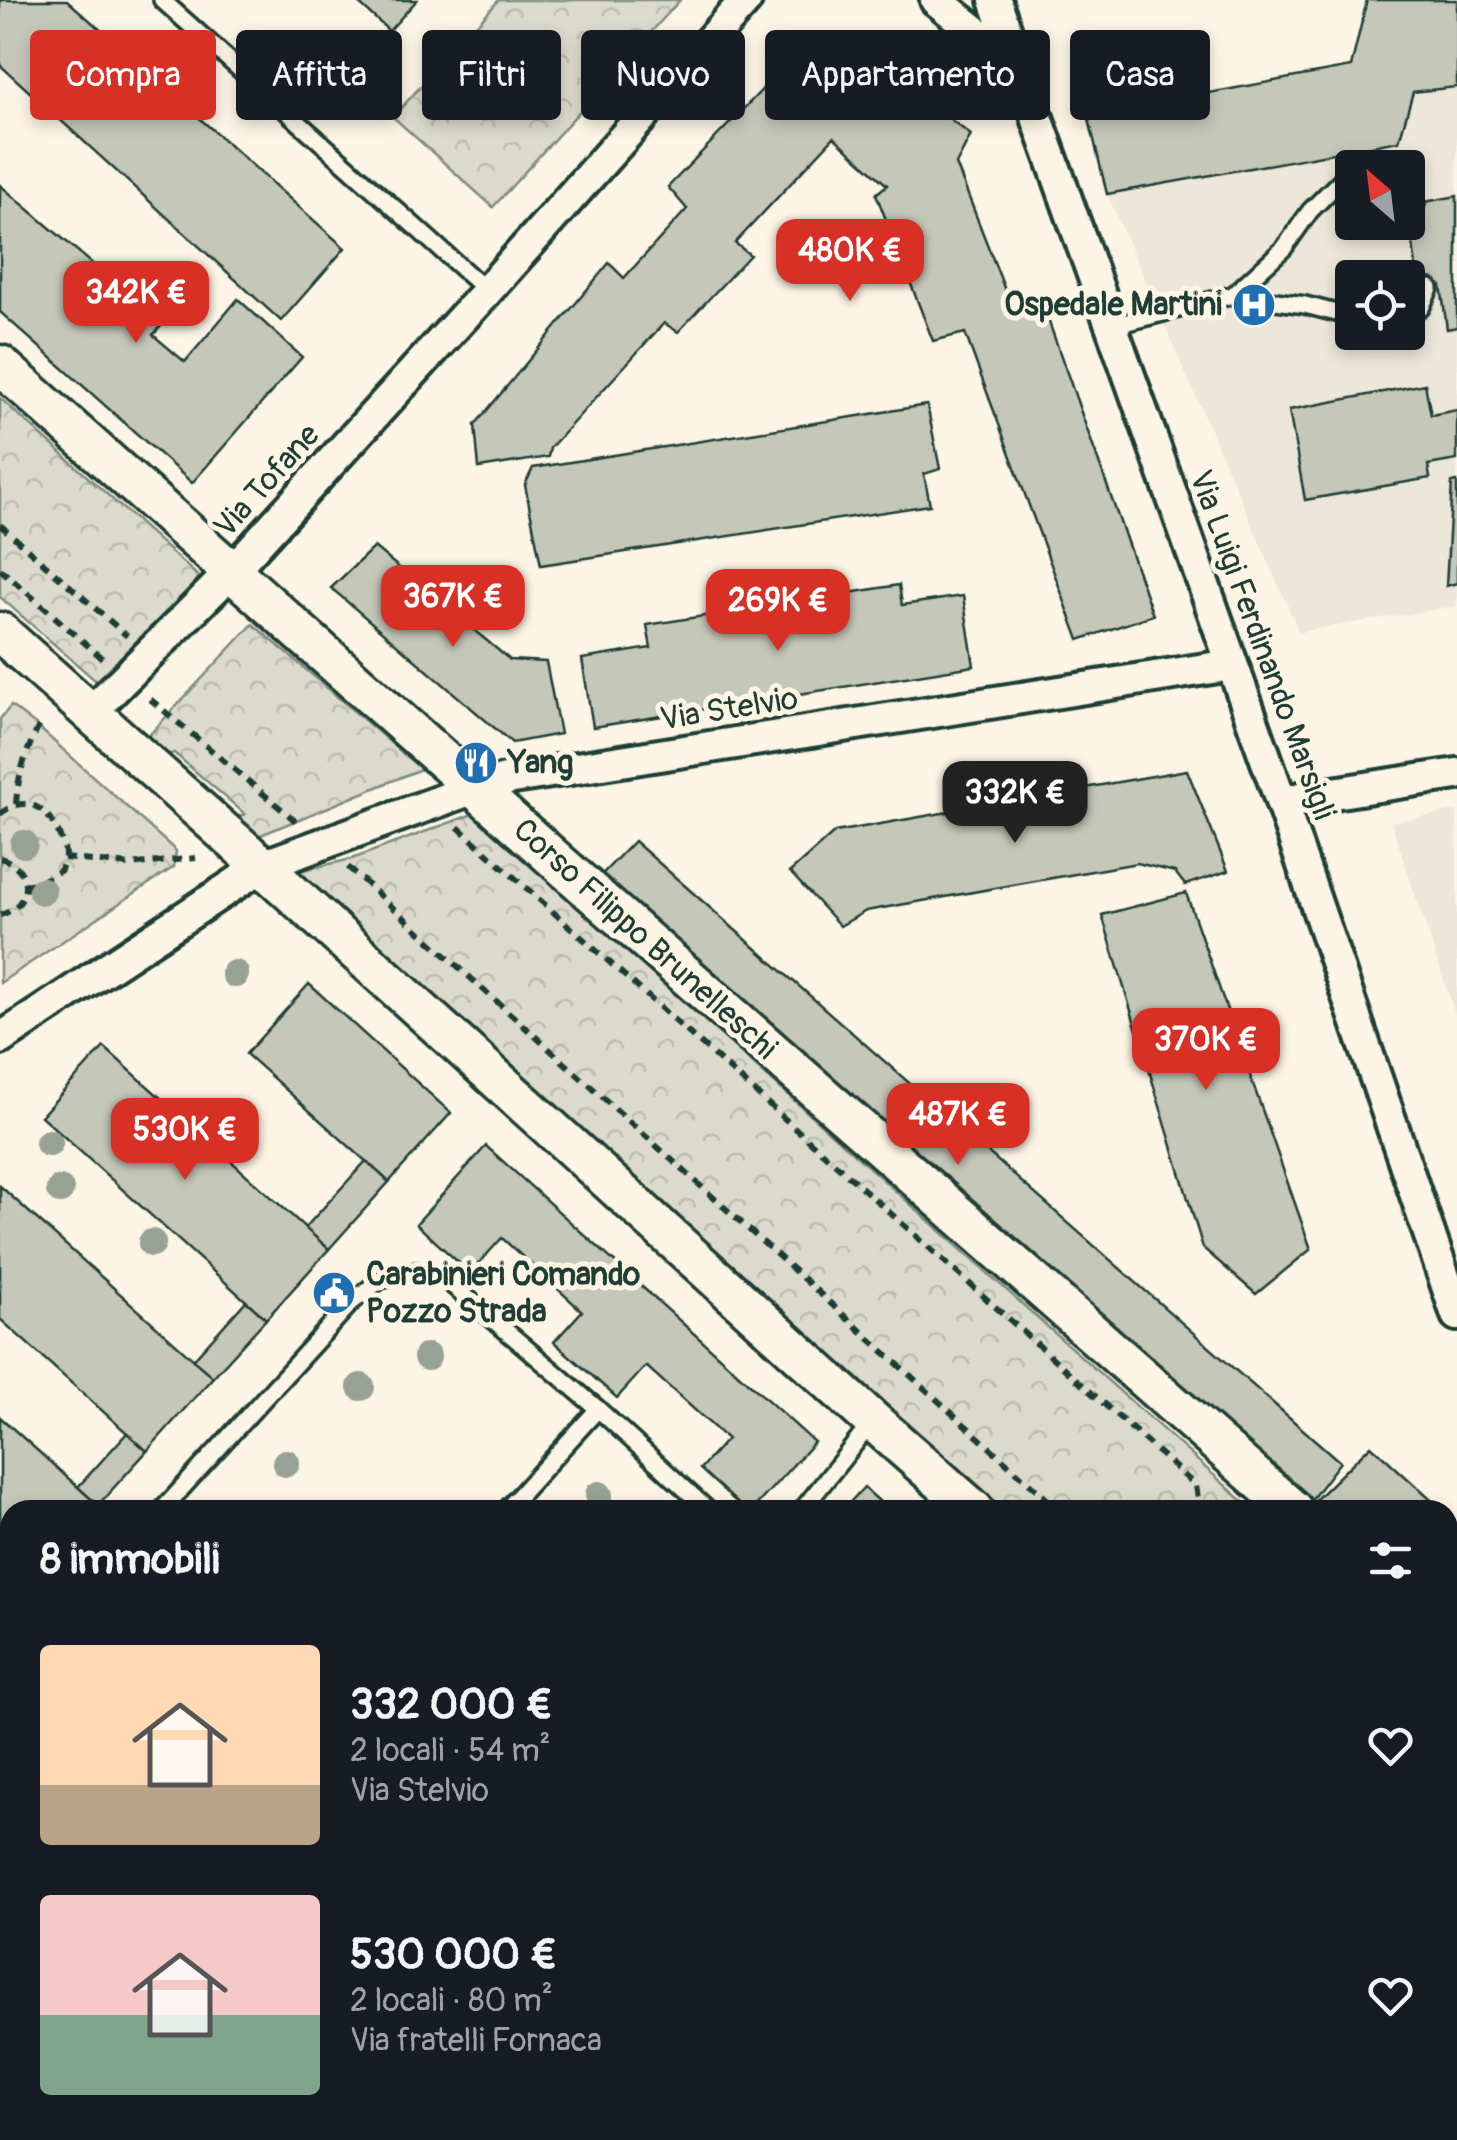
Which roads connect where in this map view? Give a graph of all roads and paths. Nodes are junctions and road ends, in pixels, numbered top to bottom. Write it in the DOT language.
graph roads {
  1 [pos="162,0"];
  2 [pos="746,0"];
  3 [pos="936,0"];
  4 [pos="995,0"];
  5 [pos="973,30"];
  6 [pos="1005,30"];
  7 [pos="1038,120"];
  8 [pos="1335,186"];
  9 [pos="1430,288"];
  10 [pos="487,291"];
  11 [pos="1234,296"];
  12 [pos="1425,300"];
  13 [pos="1335,312"];
  14 [pos="1112,326"];
  15 [pos="0,364"];
  16 [pos="0,525"];
  17 [pos="0,569"];
  18 [pos="231,572"];
  19 [pos="0,632"];
  20 [pos="148,655"];
  21 [pos="1231,665"];
  22 [pos="125,678"];
  23 [pos="91,712"];
  24 [pos="42,721"];
  25 [pos="1457,774"];
  26 [pos="475,788"];
  27 [pos="1281,802"];
  28 [pos="16,804"];
  29 [pos="432,804"];
  30 [pos="0,814"];
  31 [pos="322,844"];
  32 [pos="0,858"];
  33 [pos="64,858"];
  34 [pos="196,858"];
  35 [pos="262,866"];
  36 [pos="25,885"];
  37 [pos="2,916"];
  38 [pos="0,1040"];
  39 [pos="1457,1315"];
  40 [pos="598,1409"];
  41 [pos="873,1421"];
  42 [pos="171,1500"];
  43 [pos="515,1500"];
  44 [pos="697,1500"];
  45 [pos="810,1500"];
  46 [pos="963,1500"];
  47 [pos="1048,1500"];
  48 [pos="1198,1500"];
  49 [pos="1282,1500"];
  1 -- 10 [label="lane"];
  2 -- 10 [label="street, Via Tofane"];
  3 -- 5 [label="street"];
  4 -- 6 [label="street, Via Luigi Ferdinando Marsigli"];
  7 -- 14 [label="street, Via Luigi Ferdinando Marsigli"];
  8 -- 11 [label="lane"];
  9 -- 12 [label="lane"];
  10 -- 18 [label="street, Via Tofane"];
  11 -- 13 [label="lane"];
  11 -- 14 [label="lane"];
  14 -- 21 [label="street, Via Luigi Ferdinando Marsigli"];
  15 -- 18 [label="street, Corso Filippo Brunelleschi"];
  16 -- 20 [label="path"];
  17 -- 22 [label="path"];
  18 -- 20 [label="street, Via Tofane"];
  18 -- 26 [label="street, Corso Filippo Brunelleschi"];
  19 -- 23 [label="street"];
  20 -- 22 [label="street, Via Tofane"];
  21 -- 26 [label="street, Via Stelvio"];
  21 -- 27 [label="street, Via Luigi Ferdinando Marsigli"];
  22 -- 23 [label="street, Via Tofane"];
  22 -- 31 [label="path"];
  23 -- 35 [label="street"];
  24 -- 28 [label="path"];
  25 -- 27 [label="street"];
  26 -- 29 [label="street, Via Stelvio"];
  26 -- 49 [label="street, Corso Filippo Brunelleschi"];
  27 -- 39 [label="street, Via Luigi Ferdinando Marsigli"];
  28 -- 30 [label="path"];
  28 -- 33 [label="path"];
  29 -- 31 [label="street, Via Stelvio"];
  29 -- 48 [label="path"];
  31 -- 35 [label="street, Via Stelvio"];
  31 -- 47 [label="path"];
  32 -- 36 [label="path"];
  33 -- 34 [label="path"];
  33 -- 36 [label="path"];
  35 -- 38 [label="street, Via Stelvio"];
  35 -- 41 [label="street"];
  36 -- 37 [label="path"];
  40 -- 42 [label="lane"];
  40 -- 43 [label="lane"];
  40 -- 44 [label="lane"];
  41 -- 45 [label="lane"];
  41 -- 46 [label="street"];
}
